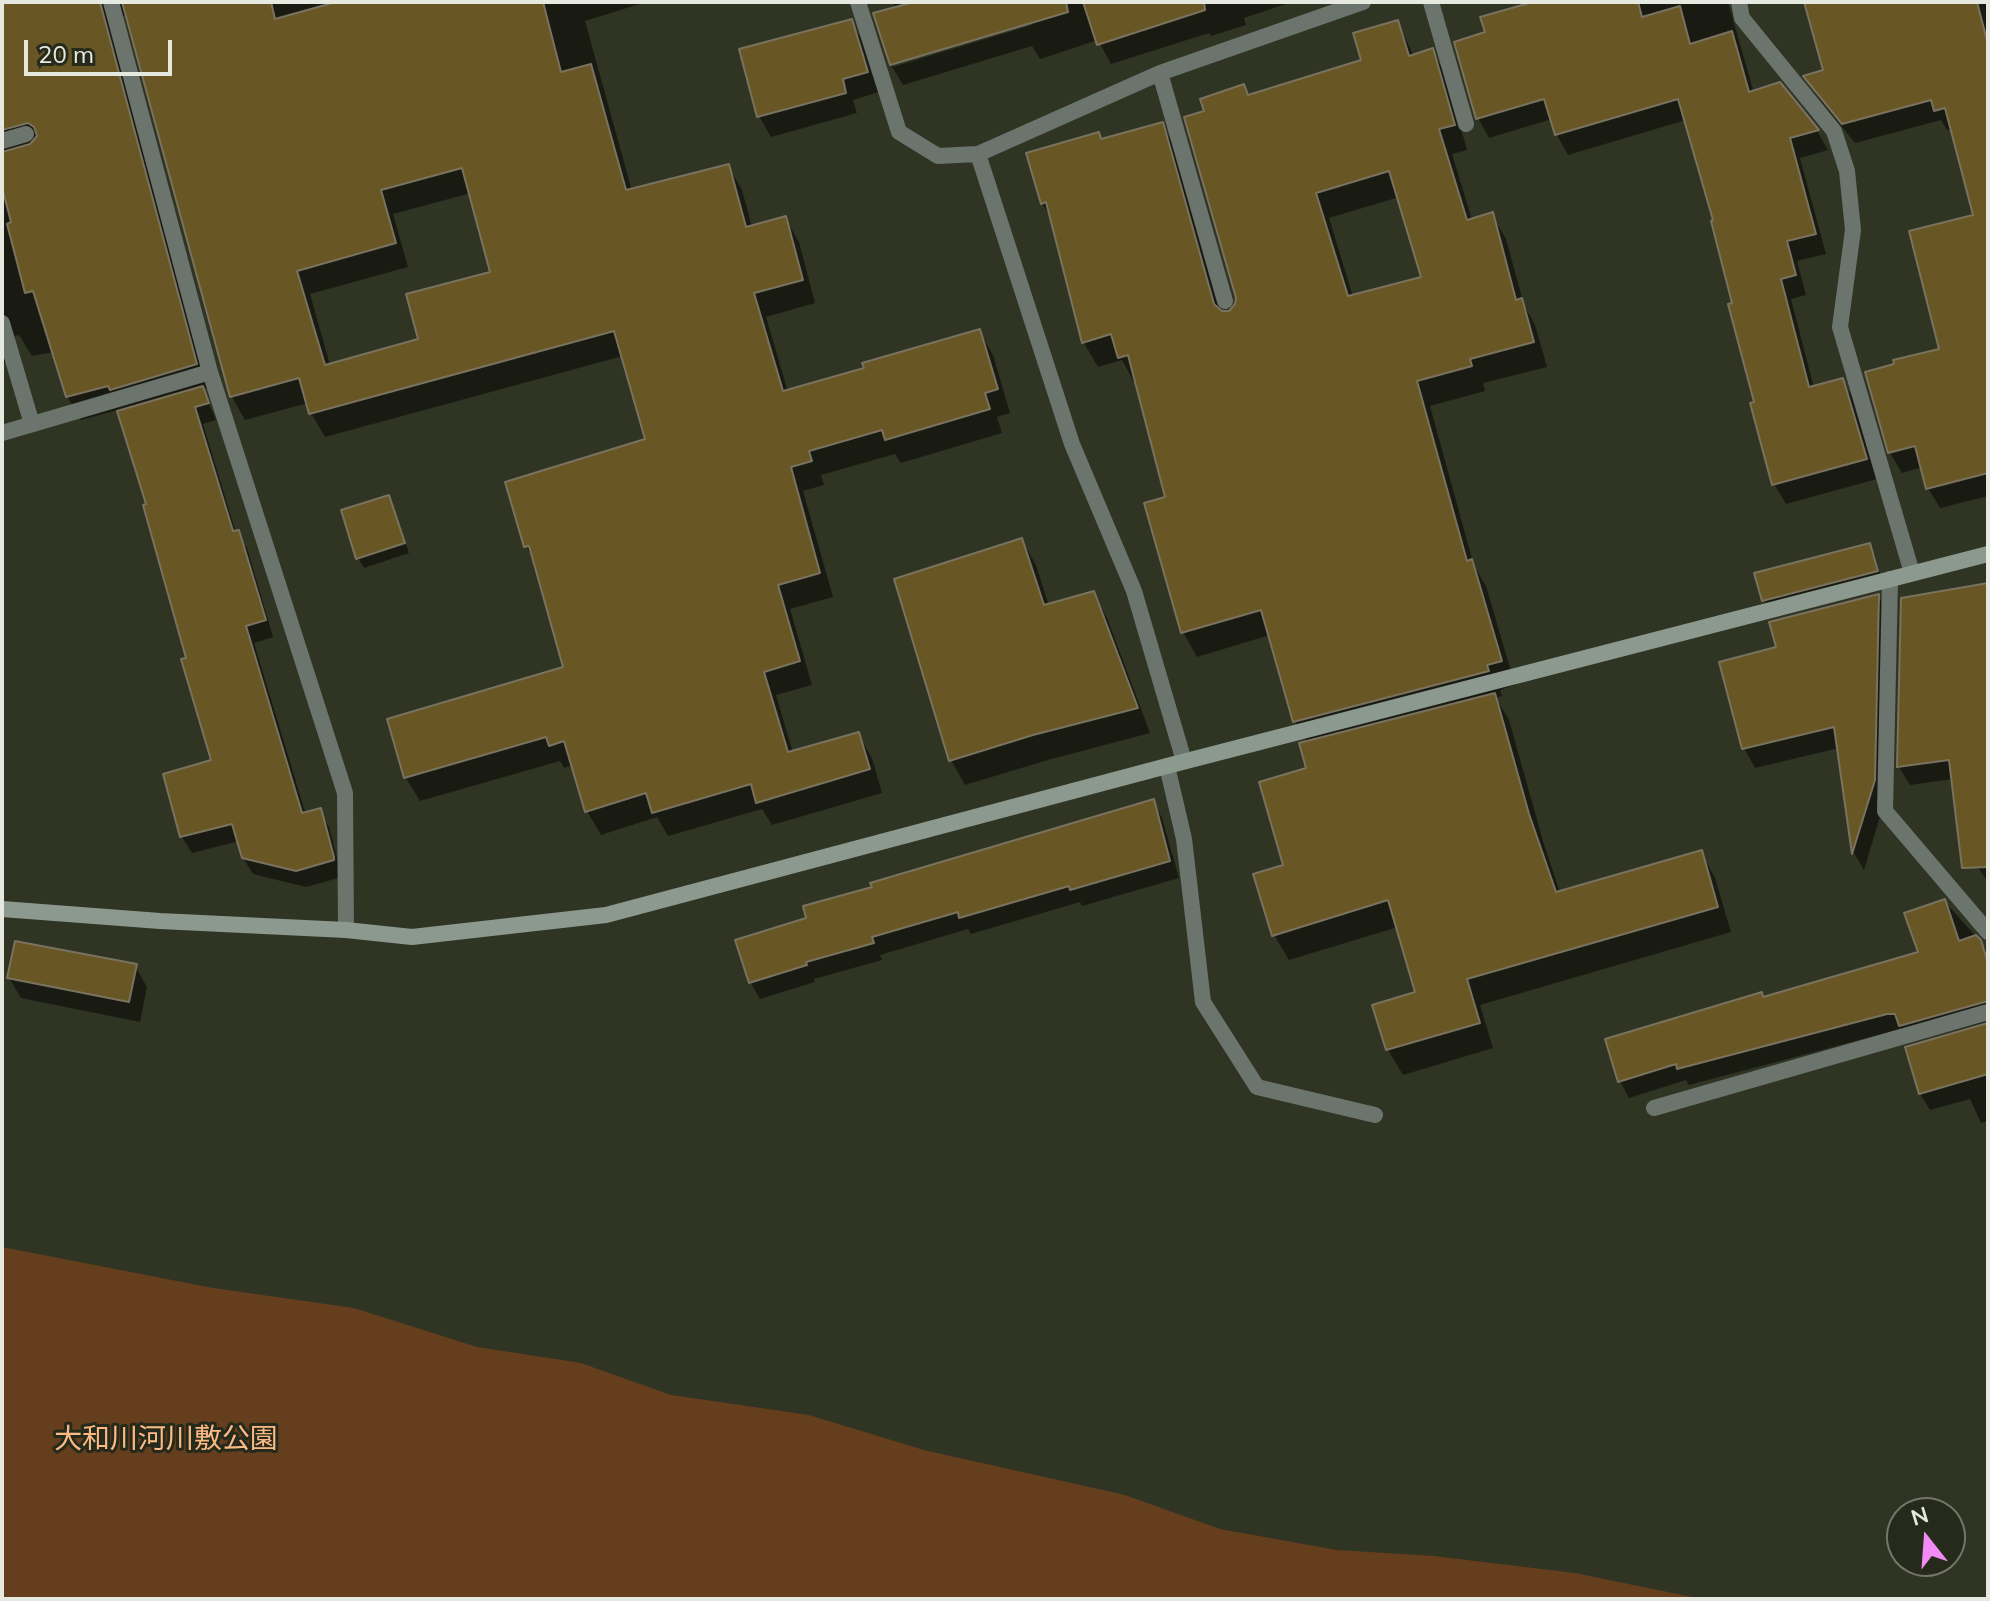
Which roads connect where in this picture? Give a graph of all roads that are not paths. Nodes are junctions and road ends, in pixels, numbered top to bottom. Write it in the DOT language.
graph roads {
  1 [pos="111,2"];
  2 [pos="858,2"];
  3 [pos="1363,2"];
  4 [pos="1431,2"];
  5 [pos="1739,2"];
  6 [pos="1160,73"];
  7 [pos="1466,124"];
  8 [pos="26,134"];
  9 [pos="2,141"];
  10 [pos="978,154"];
  11 [pos="1225,301"];
  12 [pos="2,323"];
  13 [pos="210,372"];
  14 [pos="32,424"];
  15 [pos="2,433"];
  16 [pos="1988,554"];
  17 [pos="1912,573"];
  18 [pos="1890,579"];
  19 [pos="1184,761"];
  20 [pos="1167,766"];
  21 [pos="2,909"];
  22 [pos="346,930"];
  23 [pos="1988,932"];
  24 [pos="1988,1012"];
  25 [pos="1654,1108"];
  26 [pos="1375,1115"];
  1 -- 13 [label="street"];
  2 -- 10 [label="street"];
  3 -- 6 [label="street"];
  4 -- 7 [label="street"];
  5 -- 17 [label="street"];
  6 -- 10 [label="street"];
  6 -- 11 [label="street"];
  8 -- 9 [label="street"];
  10 -- 19 [label="street"];
  12 -- 14 [label="street"];
  13 -- 14 [label="street"];
  13 -- 22 [label="street"];
  14 -- 15 [label="street"];
  16 -- 17 [label="street"];
  17 -- 18 [label="street"];
  18 -- 19 [label="street"];
  18 -- 23 [label="street"];
  19 -- 20 [label="street"];
  20 -- 22 [label="street"];
  20 -- 26 [label="street"];
  21 -- 22 [label="street"];
  24 -- 25 [label="street"];
}
